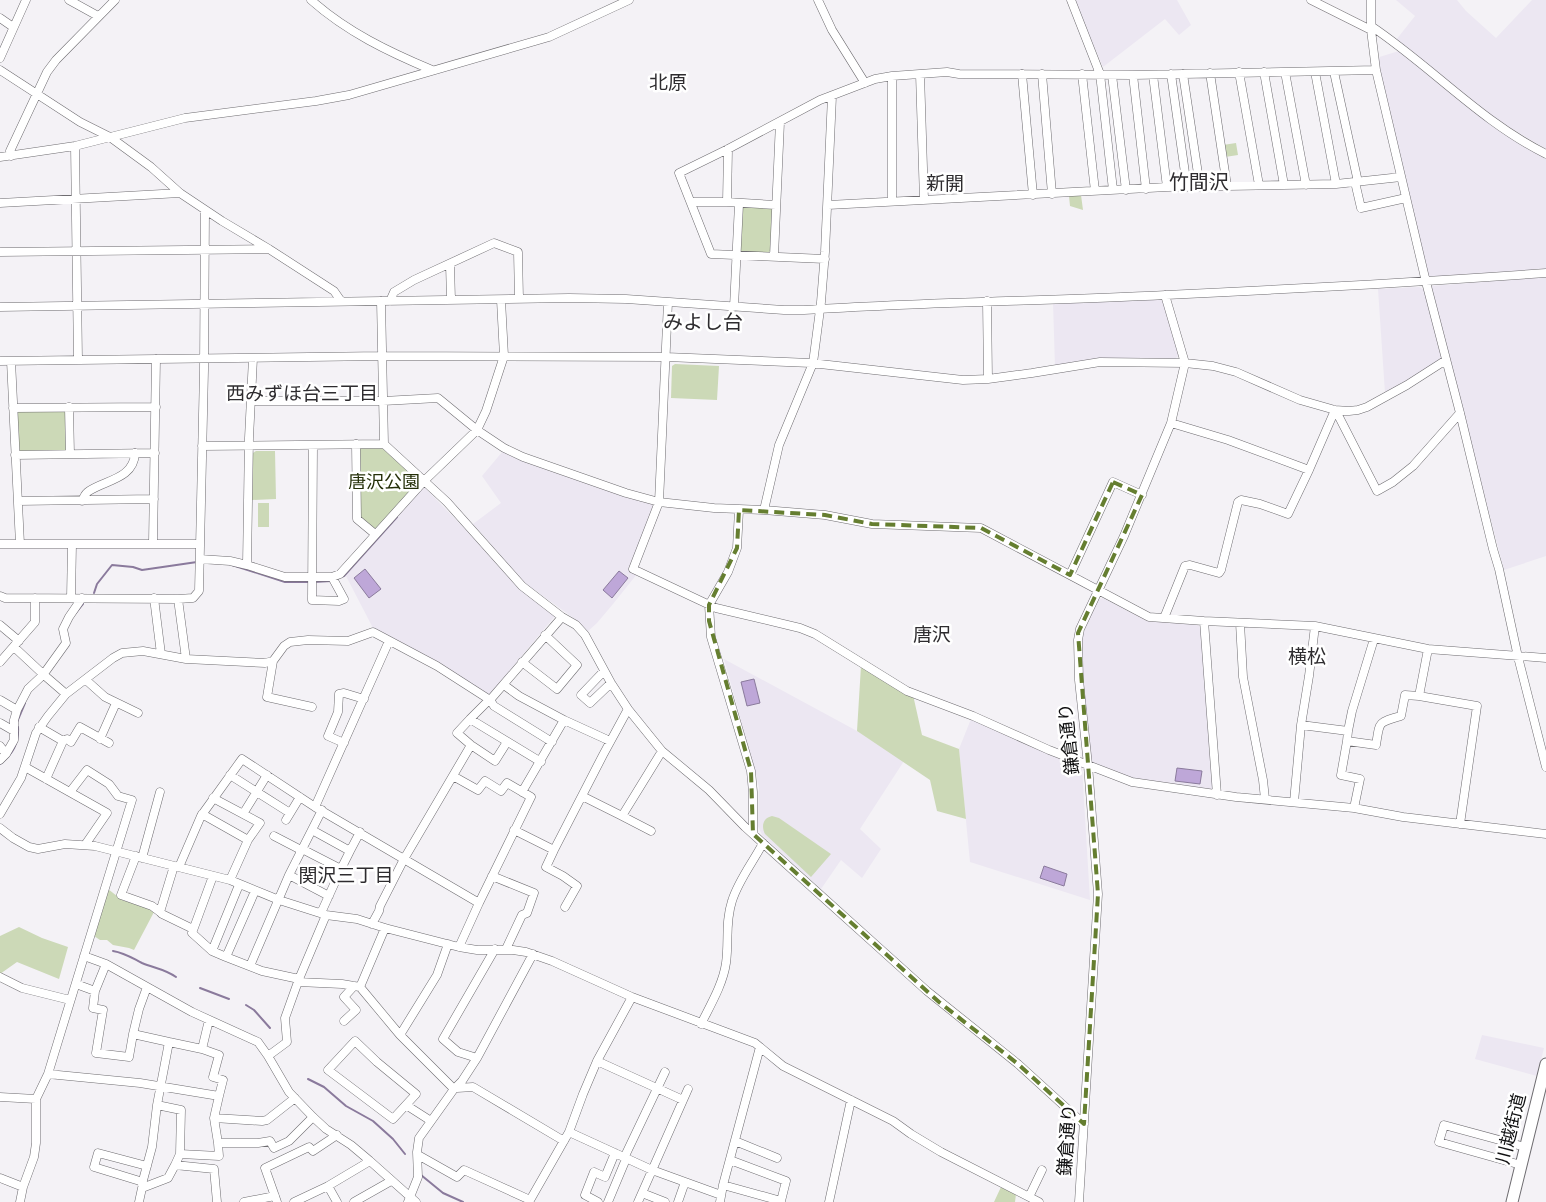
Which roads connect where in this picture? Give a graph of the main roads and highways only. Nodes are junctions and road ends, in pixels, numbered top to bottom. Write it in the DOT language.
graph roads {
  1 [pos="1546,1064"];
  2 [pos="1512,1202"];
  1 -- 2 [label="highway, 川越街道"];
}
